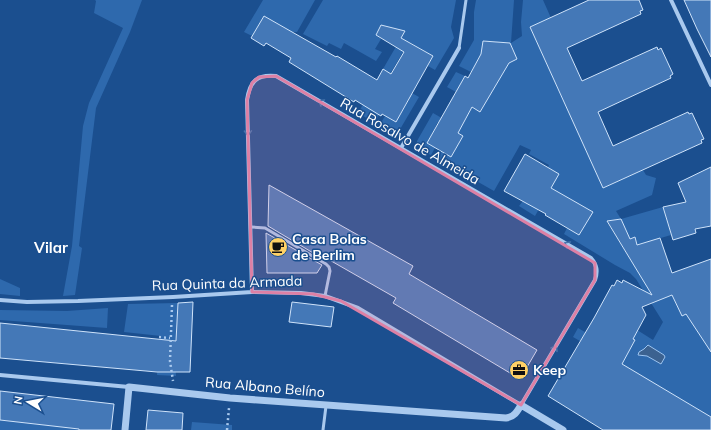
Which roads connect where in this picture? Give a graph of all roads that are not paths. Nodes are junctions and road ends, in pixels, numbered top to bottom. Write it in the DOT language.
graph roads {
  1 [pos="466,0"];
  2 [pos="671,0"];
  3 [pos="459,48"];
  4 [pos="711,85"];
  5 [pos="401,148"];
  6 [pos="251,228"];
  7 [pos="252,292"];
  8 [pos="325,296"];
  9 [pos="0,300"];
  10 [pos="0,375"];
  11 [pos="129,387"];
  12 [pos="326,405"];
  13 [pos="521,405"];
  14 [pos="125,430"];
  15 [pos="324,430"];
  16 [pos="563,430"];
  1 -- 3 [label="lane"];
  2 -- 4 [label="street"];
  3 -- 5 [label="street"];
  5 -- 6 [label="street, Rua Rosalvo de Almeida, one-way"];
  13 -- 5 [label="street, Rua Rosalvo de Almeida, one-way"];
  6 -- 7 [label="street, Rua Rosalvo de Almeida"];
  6 -- 8 [label="lane"];
  7 -- 8 [label="street, Rua Quinta da Armada"];
  7 -- 9 [label="street, Rua Quinta da Armada"];
  8 -- 13 [label="street, Rua Quinta da Armada"];
  10 -- 11 [label="street, Rua Albano Belíno"];
  11 -- 12 [label="street, Rua Albano Belíno"];
  11 -- 14 [label="street"];
  12 -- 13 [label="street, Rua Albano Belíno"];
  12 -- 15 [label="lane"];
  13 -- 16 [label="street, Rua Quinta da Armada"];
}
